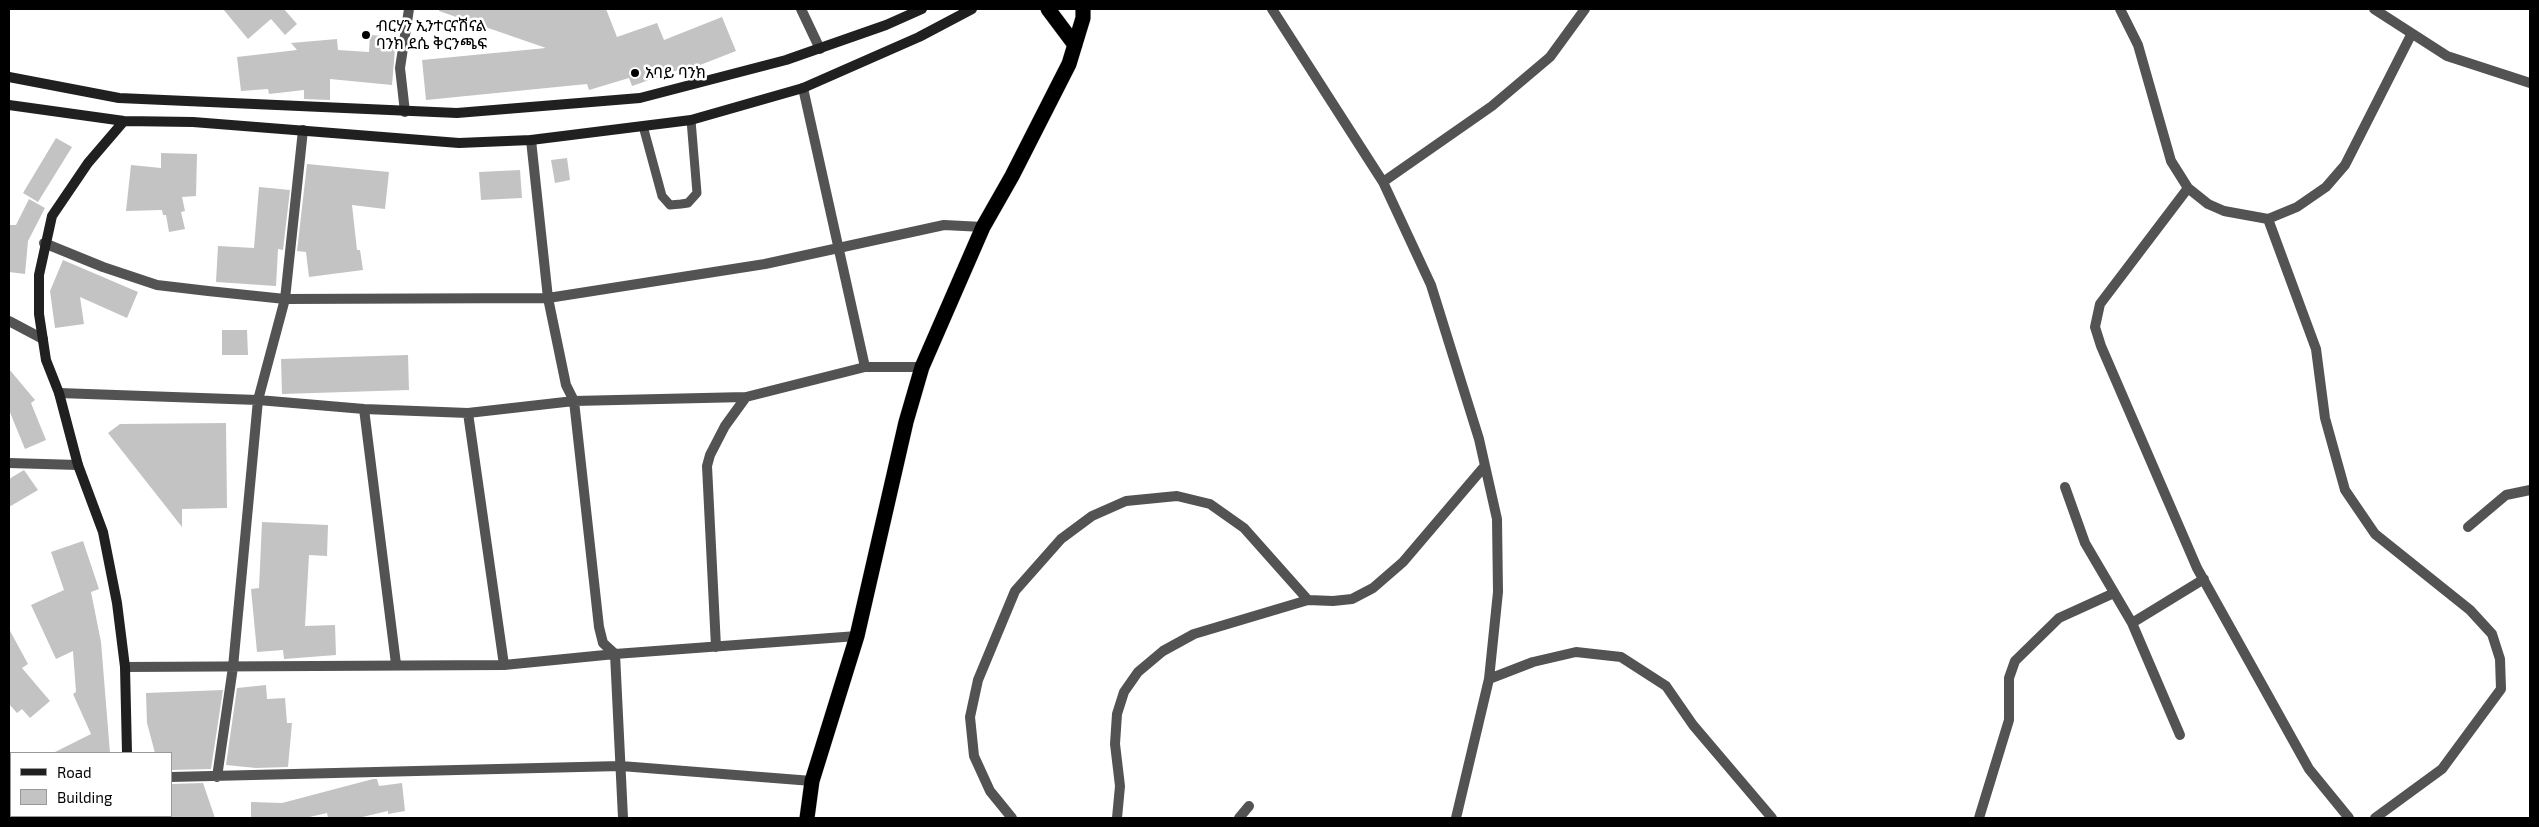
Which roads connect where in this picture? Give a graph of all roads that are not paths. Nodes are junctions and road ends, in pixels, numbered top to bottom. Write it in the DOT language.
graph roads {
  1 [pos="409,9"];
  2 [pos="801,9"];
  3 [pos="922,9"];
  4 [pos="972,9"];
  5 [pos="1048,9"];
  6 [pos="1272,9"];
  7 [pos="1585,9"];
  8 [pos="2120,9"];
  9 [pos="2374,9"];
  10 [pos="1086,12"];
  11 [pos="2411,35"];
  12 [pos="1075,46"];
  13 [pos="820,49"];
  14 [pos="9,77"];
  15 [pos="2530,83"];
  16 [pos="803,88"];
  17 [pos="9,105"];
  18 [pos="405,112"];
  19 [pos="691,120"];
  20 [pos="124,121"];
  21 [pos="643,126"];
  22 [pos="303,130"];
  23 [pos="531,140"];
  24 [pos="1383,182"];
  25 [pos="2188,188"];
  26 [pos="2268,218"];
  27 [pos="983,227"];
  28 [pos="44,242"];
  29 [pos="838,248"];
  30 [pos="548,298"];
  31 [pos="285,299"];
  32 [pos="9,321"];
  33 [pos="43,339"];
  34 [pos="865,367"];
  35 [pos="922,367"];
  36 [pos="59,393"];
  37 [pos="746,397"];
  38 [pos="258,400"];
  39 [pos="574,401"];
  40 [pos="364,409"];
  41 [pos="468,413"];
  42 [pos="9,463"];
  43 [pos="78,465"];
  44 [pos="1483,468"];
  45 [pos="2065,487"];
  46 [pos="2530,490"];
  47 [pos="2468,527"];
  48 [pos="2204,580"];
  49 [pos="2114,593"];
  50 [pos="1308,600"];
  51 [pos="2132,623"];
  52 [pos="857,636"];
  53 [pos="716,647"];
  54 [pos="615,654"];
  55 [pos="396,664"];
  56 [pos="504,665"];
  57 [pos="125,667"];
  58 [pos="233,667"];
  59 [pos="1490,679"];
  60 [pos="2180,735"];
  61 [pos="127,752"];
  62 [pos="621,766"];
  63 [pos="172,776"];
  64 [pos="218,777"];
  65 [pos="812,781"];
  66 [pos="1249,806"];
  67 [pos="623,818"];
  68 [pos="806,818"];
  69 [pos="1012,818"];
  70 [pos="1117,818"];
  71 [pos="1239,818"];
  72 [pos="1456,818"];
  73 [pos="1772,818"];
  74 [pos="1978,818"];
  75 [pos="2349,818"];
  76 [pos="2375,818"];
  1 -- 18 [label="street"];
  2 -- 13 [label="street"];
  3 -- 13 [label="street"];
  4 -- 16 [label="street"];
  5 -- 12 [label="highway"];
  6 -- 24 [label="street"];
  7 -- 24 [label="street"];
  8 -- 25 [label="street"];
  9 -- 11 [label="street"];
  10 -- 12 [label="highway"];
  11 -- 15 [label="street"];
  11 -- 26 [label="street"];
  12 -- 27 [label="highway"];
  13 -- 18 [label="street"];
  14 -- 18 [label="street"];
  16 -- 19 [label="street"];
  16 -- 29 [label="street"];
  17 -- 20 [label="street"];
  19 -- 21 [label="street"];
  19 -- 21 [label="lane"];
  20 -- 22 [label="street"];
  20 -- 28 [label="street"];
  21 -- 23 [label="street"];
  22 -- 23 [label="street"];
  22 -- 31 [label="street"];
  23 -- 30 [label="street"];
  24 -- 44 [label="street"];
  25 -- 26 [label="street"];
  25 -- 48 [label="street"];
  26 -- 76 [label="street"];
  27 -- 29 [label="street"];
  27 -- 35 [label="highway"];
  28 -- 31 [label="street"];
  28 -- 33 [label="street"];
  29 -- 30 [label="street"];
  29 -- 34 [label="street"];
  30 -- 31 [label="street"];
  30 -- 39 [label="street"];
  31 -- 38 [label="street"];
  32 -- 33 [label="street"];
  33 -- 36 [label="street"];
  34 -- 35 [label="street"];
  34 -- 37 [label="street"];
  35 -- 52 [label="highway"];
  36 -- 38 [label="street"];
  36 -- 43 [label="street"];
  37 -- 39 [label="street"];
  37 -- 53 [label="street"];
  38 -- 40 [label="street"];
  38 -- 58 [label="street"];
  39 -- 41 [label="street"];
  39 -- 54 [label="street"];
  40 -- 41 [label="street"];
  40 -- 55 [label="street"];
  41 -- 56 [label="street"];
  42 -- 43 [label="street"];
  43 -- 57 [label="street"];
  44 -- 50 [label="street"];
  44 -- 59 [label="street"];
  45 -- 49 [label="street"];
  46 -- 47 [label="street"];
  48 -- 51 [label="street"];
  48 -- 75 [label="street"];
  49 -- 51 [label="street"];
  49 -- 74 [label="street"];
  50 -- 69 [label="street"];
  50 -- 70 [label="street"];
  51 -- 60 [label="street"];
  52 -- 53 [label="street"];
  52 -- 65 [label="highway"];
  53 -- 54 [label="street"];
  54 -- 56 [label="street"];
  54 -- 62 [label="street"];
  55 -- 56 [label="street"];
  55 -- 58 [label="street"];
  57 -- 58 [label="street"];
  57 -- 61 [label="street"];
  58 -- 64 [label="street"];
  59 -- 72 [label="street"];
  59 -- 73 [label="street"];
  62 -- 64 [label="street"];
  62 -- 65 [label="street"];
  62 -- 67 [label="street"];
  63 -- 64 [label="street"];
  65 -- 68 [label="highway"];
  66 -- 71 [label="street"];
}
